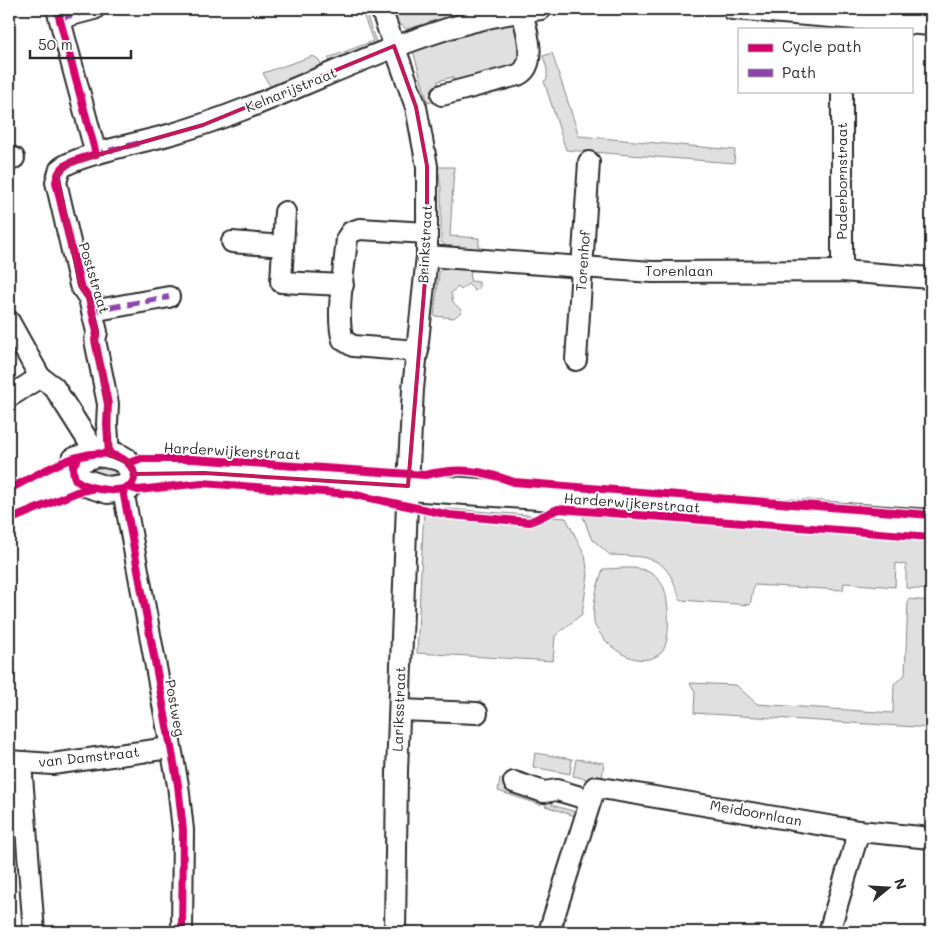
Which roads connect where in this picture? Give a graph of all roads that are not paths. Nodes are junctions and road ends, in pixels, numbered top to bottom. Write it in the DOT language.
graph roads {
  1 [pos="94,9"];
  2 [pos="381,9"];
  3 [pos="528,9"];
  4 [pos="732,9"];
  5 [pos="59,14"];
  6 [pos="842,23"];
  7 [pos="931,25"];
  8 [pos="394,46"];
  9 [pos="842,92"];
  10 [pos="442,95"];
  11 [pos="96,154"];
  12 [pos="589,162"];
  13 [pos="60,169"];
  14 [pos="285,212"];
  15 [pos="428,233"];
  16 [pos="232,242"];
  17 [pos="283,246"];
  18 [pos="427,256"];
  19 [pos="582,268"];
  20 [pos="842,270"];
  21 [pos="931,278"];
  22 [pos="343,286"];
  23 [pos="169,296"];
  24 [pos="92,311"];
  25 [pos="9,321"];
  26 [pos="418,351"];
  27 [pos="576,360"];
  28 [pos="40,377"];
  29 [pos="9,398"];
  30 [pos="102,454"];
  31 [pos="74,475"];
  32 [pos="128,482"];
  33 [pos="408,486"];
  34 [pos="9,506"];
  35 [pos="931,523"];
  36 [pos="400,710"];
  37 [pos="477,713"];
  38 [pos="170,748"];
  39 [pos="15,762"];
  40 [pos="514,782"];
  41 [pos="590,800"];
  42 [pos="859,831"];
  43 [pos="931,838"];
  44 [pos="34,932"];
  45 [pos="182,932"];
  46 [pos="395,932"];
  47 [pos="549,932"];
  48 [pos="829,932"];
  1 -- 5 [label="street"];
  2 -- 8 [label="street, Brinkstraat"];
  3 -- 8 [label="street, Kelnarijstraat"];
  3 -- 10 [label="street, Kelnarijstraat"];
  4 -- 6 [label="street"];
  5 -- 11 [label="street"];
  6 -- 7 [label="street"];
  8 -- 11 [label="street, Kelnarijstraat"];
  8 -- 15 [label="street, Brinkstraat"];
  9 -- 20 [label="street, Paderbornstraat"];
  11 -- 13 [label="street, Kelnarijstraat"];
  12 -- 19 [label="street, Torenhof"];
  13 -- 24 [label="street, Poststraat"];
  14 -- 17 [label="street"];
  15 -- 18 [label="street, Brinkstraat"];
  15 -- 22 [label="street"];
  16 -- 17 [label="street"];
  17 -- 22 [label="street"];
  18 -- 19 [label="street, Torenlaan"];
  18 -- 26 [label="street, Brinkstraat"];
  19 -- 20 [label="street, Torenlaan"];
  19 -- 27 [label="street, Torenhof"];
  20 -- 21 [label="street, Torenlaan"];
  22 -- 26 [label="street"];
  23 -- 24 [label="street, Poststraat"];
  24 -- 30 [label="street, Poststraat"];
  25 -- 28 [label="street"];
  26 -- 33 [label="street, Brinkstraat"];
  28 -- 29 [label="street"];
  28 -- 30 [label="street"];
  30 -- 31 [label="main road"];
  30 -- 32 [label="main road"];
  31 -- 32 [label="main road, Harderwijkerstraat"];
  31 -- 34 [label="main road"];
  32 -- 33 [label="main road, Harderwijkerstraat"];
  32 -- 38 [label="street, Postweg"];
  33 -- 35 [label="main road, Harderwijkerstraat"];
  33 -- 36 [label="street, Lariksstraat"];
  36 -- 37 [label="street"];
  36 -- 46 [label="street, Lariksstraat"];
  38 -- 39 [label="street, van Damstraat"];
  38 -- 45 [label="street, Postweg"];
  39 -- 44 [label="street"];
  40 -- 41 [label="street"];
  41 -- 42 [label="street, Meidoornlaan"];
  41 -- 47 [label="street"];
  42 -- 43 [label="street, Meidoornlaan"];
  42 -- 48 [label="street"];
}
